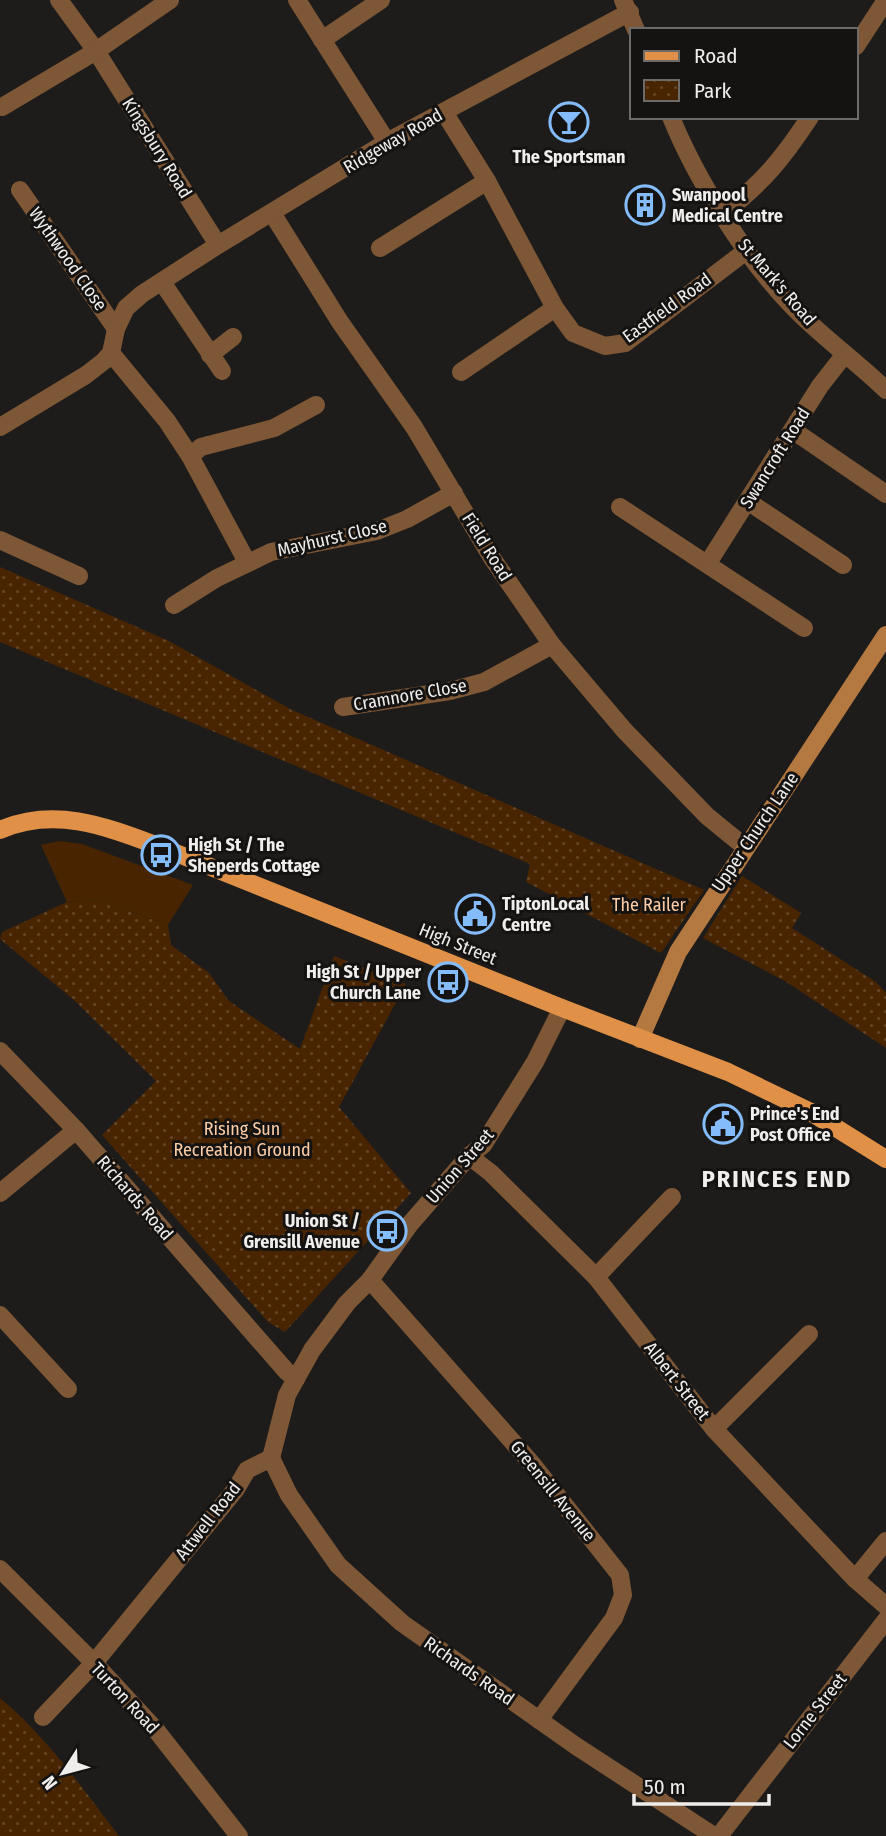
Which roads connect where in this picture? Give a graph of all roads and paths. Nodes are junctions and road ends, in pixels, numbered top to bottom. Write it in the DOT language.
graph roads {
  1 [pos="59,0"];
  2 [pos="170,0"];
  3 [pos="297,0"];
  4 [pos="381,0"];
  5 [pos="886,0"];
  6 [pos="627,6"];
  7 [pos="635,28"];
  8 [pos="322,40"];
  9 [pos="858,43"];
  10 [pos="96,51"];
  11 [pos="2,107"];
  12 [pos="444,112"];
  13 [pos="672,119"];
  14 [pos="809,119"];
  15 [pos="387,142"];
  16 [pos="486,181"];
  17 [pos="20,190"];
  18 [pos="272,213"];
  19 [pos="723,213"];
  20 [pos="218,245"];
  21 [pos="380,248"];
  22 [pos="746,251"];
  23 [pos="162,282"];
  24 [pos="555,308"];
  25 [pos="116,329"];
  26 [pos="233,337"];
  27 [pos="111,353"];
  28 [pos="210,355"];
  29 [pos="845,355"];
  30 [pos="222,371"];
  31 [pos="461,372"];
  32 [pos="886,390"];
  33 [pos="316,405"];
  34 [pos="0,428"];
  35 [pos="794,431"];
  36 [pos="190,456"];
  37 [pos="454,493"];
  38 [pos="886,494"];
  39 [pos="748,502"];
  40 [pos="620,507"];
  41 [pos="0,540"];
  42 [pos="247,562"];
  43 [pos="708,563"];
  44 [pos="843,565"];
  45 [pos="79,576"];
  46 [pos="174,605"];
  47 [pos="804,628"];
  48 [pos="886,635"];
  49 [pos="552,645"];
  50 [pos="343,707"];
  51 [pos="0,830"];
  52 [pos="745,848"];
  53 [pos="562,1009"];
  54 [pos="640,1039"];
  55 [pos="0,1051"];
  56 [pos="76,1130"];
  57 [pos="469,1156"];
  58 [pos="886,1159"];
  59 [pos="0,1193"];
  60 [pos="672,1197"];
  61 [pos="596,1277"];
  62 [pos="370,1280"];
  63 [pos="0,1315"];
  64 [pos="808,1334"];
  65 [pos="296,1379"];
  66 [pos="68,1389"];
  67 [pos="714,1429"];
  68 [pos="271,1458"];
  69 [pos="886,1541"];
  70 [pos="0,1569"];
  71 [pos="855,1579"];
  72 [pos="886,1606"];
  73 [pos="886,1620"];
  74 [pos="94,1663"];
  75 [pos="43,1717"];
  76 [pos="539,1720"];
  77 [pos="239,1836"];
  78 [pos="713,1836"];
  79 [pos="719,1836"];
  1 -- 10 [label="street, Kingsbury Road"];
  2 -- 10 [label="street"];
  3 -- 8 [label="street"];
  4 -- 8 [label="street"];
  5 -- 9 [label="street"];
  6 -- 7 [label="street"];
  6 -- 12 [label="street, Ridgeway Road"];
  8 -- 15 [label="street"];
  10 -- 11 [label="street"];
  10 -- 20 [label="street, Kingsbury Road"];
  12 -- 15 [label="street, Ridgeway Road"];
  12 -- 16 [label="street, Eastfield Road"];
  13 -- 19 [label="street, St Mark's Road"];
  14 -- 19 [label="street"];
  15 -- 18 [label="street, Ridgeway Road"];
  16 -- 21 [label="street"];
  16 -- 24 [label="street, Eastfield Road"];
  17 -- 25 [label="street, Wythwood Close"];
  18 -- 20 [label="street, Ridgeway Road"];
  18 -- 37 [label="street, Field Road"];
  19 -- 22 [label="street, St Mark's Road"];
  20 -- 23 [label="street, Ridgeway Road"];
  22 -- 24 [label="street, Eastfield Road"];
  22 -- 29 [label="street, St Mark's Road"];
  23 -- 25 [label="street, Ridgeway Road"];
  23 -- 28 [label="street"];
  24 -- 31 [label="street"];
  25 -- 27 [label="street, Ridgeway Road"];
  26 -- 28 [label="street"];
  27 -- 34 [label="street"];
  27 -- 36 [label="street"];
  28 -- 30 [label="street"];
  29 -- 32 [label="street, St Mark's Road"];
  29 -- 35 [label="street, Swancroft Road"];
  33 -- 36 [label="street"];
  35 -- 38 [label="street"];
  35 -- 39 [label="street, Swancroft Road"];
  36 -- 42 [label="street"];
  37 -- 42 [label="street, Mayhurst Close"];
  37 -- 49 [label="street, Field Road"];
  39 -- 43 [label="street, Swancroft Road"];
  39 -- 44 [label="street"];
  40 -- 43 [label="street"];
  41 -- 45 [label="street"];
  42 -- 46 [label="street, Mayhurst Close"];
  43 -- 47 [label="street"];
  48 -- 52 [label="main road, Upper Church Lane"];
  49 -- 50 [label="street, Cramnore Close"];
  49 -- 52 [label="street, Field Road"];
  51 -- 53 [label="main road, High Street"];
  52 -- 54 [label="main road, Upper Church Lane"];
  53 -- 54 [label="main road, High Street"];
  53 -- 57 [label="street, Union Street"];
  54 -- 58 [label="main road, High Street"];
  55 -- 56 [label="street, Richards Road"];
  56 -- 59 [label="street"];
  56 -- 65 [label="street, Richards Road"];
  57 -- 61 [label="street, Albert Street"];
  57 -- 62 [label="street, Union Street"];
  60 -- 61 [label="street"];
  61 -- 67 [label="street, Albert Street"];
  62 -- 65 [label="street"];
  62 -- 76 [label="street, Greensill Avenue"];
  63 -- 66 [label="street"];
  64 -- 67 [label="street"];
  65 -- 68 [label="street"];
  67 -- 71 [label="street, Albert Street"];
  68 -- 74 [label="street, Attwell Road"];
  68 -- 76 [label="street, Richards Road"];
  69 -- 71 [label="street"];
  70 -- 74 [label="street, Turton Road"];
  71 -- 72 [label="street, Albert Street"];
  73 -- 79 [label="street, Lorne Street"];
  74 -- 75 [label="street, Attwell Road"];
  74 -- 77 [label="street, Turton Road"];
  76 -- 78 [label="street, Richards Road"];
}
